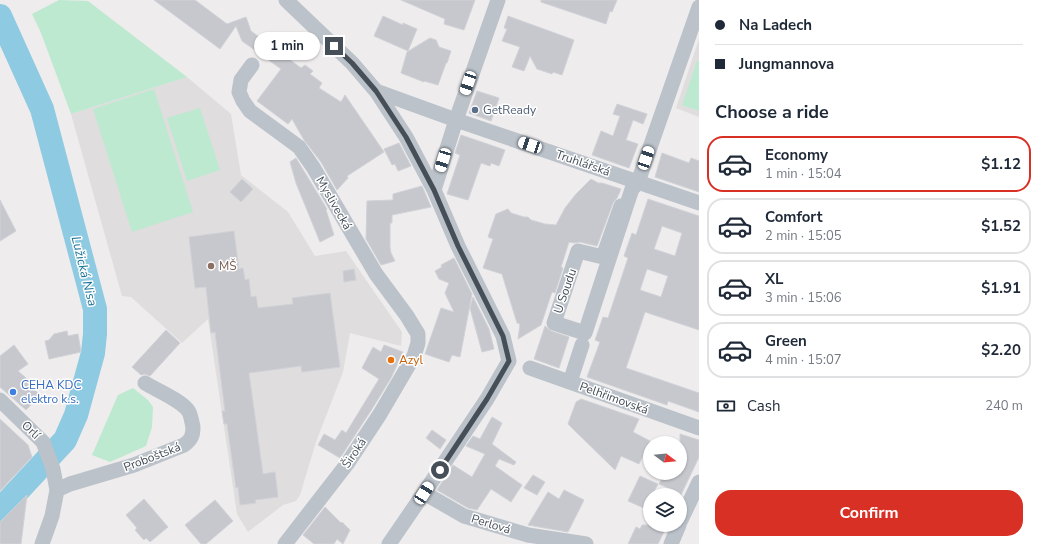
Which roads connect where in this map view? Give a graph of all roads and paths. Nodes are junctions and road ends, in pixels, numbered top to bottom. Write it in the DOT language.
graph roads {
  1 [pos="286,0"];
  2 [pos="498,0"];
  3 [pos="699,7"];
  4 [pos="252,65"];
  5 [pos="376,91"];
  6 [pos="456,120"];
  7 [pos="638,182"];
  8 [pos="434,190"];
  9 [pos="699,203"];
  10 [pos="626,207"];
  11 [pos="582,345"];
  12 [pos="414,356"];
  13 [pos="530,368"];
  14 [pos="570,382"];
  15 [pos="145,383"];
  16 [pos="0,400"];
  17 [pos="699,428"];
  18 [pos="699,482"];
  19 [pos="57,490"];
  20 [pos="424,493"];
  21 [pos="687,507"];
  22 [pos="676,532"];
  23 [pos="394,542"];
  24 [pos="42,544"];
  25 [pos="285,544"];
  26 [pos="586,544"];
  27 [pos="671,544"];
  1 -- 5 [label="street"];
  2 -- 6 [label="street"];
  3 -- 7 [label="street, U Soudu"];
  4 -- 12 [label="street, Myslivecká"];
  5 -- 6 [label="street, Truhlářská"];
  5 -- 8 [label="street"];
  6 -- 7 [label="street, Truhlářská"];
  6 -- 8 [label="street"];
  7 -- 9 [label="street, Truhlářská"];
  7 -- 10 [label="street, U Soudu"];
  8 -- 20 [label="street"];
  10 -- 10 [label="street, U Soudu"];
  11 -- 14 [label="street"];
  12 -- 25 [label="street, Široká"];
  13 -- 14 [label="street, Pelhřimovská"];
  14 -- 17 [label="street, Pelhřimovská"];
  15 -- 19 [label="street, Proboštská"];
  16 -- 19 [label="street, Orlí"];
  18 -- 21 [label="street"];
  19 -- 24 [label="street"];
  20 -- 23 [label="street"];
  20 -- 26 [label="street, Perlová"];
  22 -- 27 [label="street"];
}
